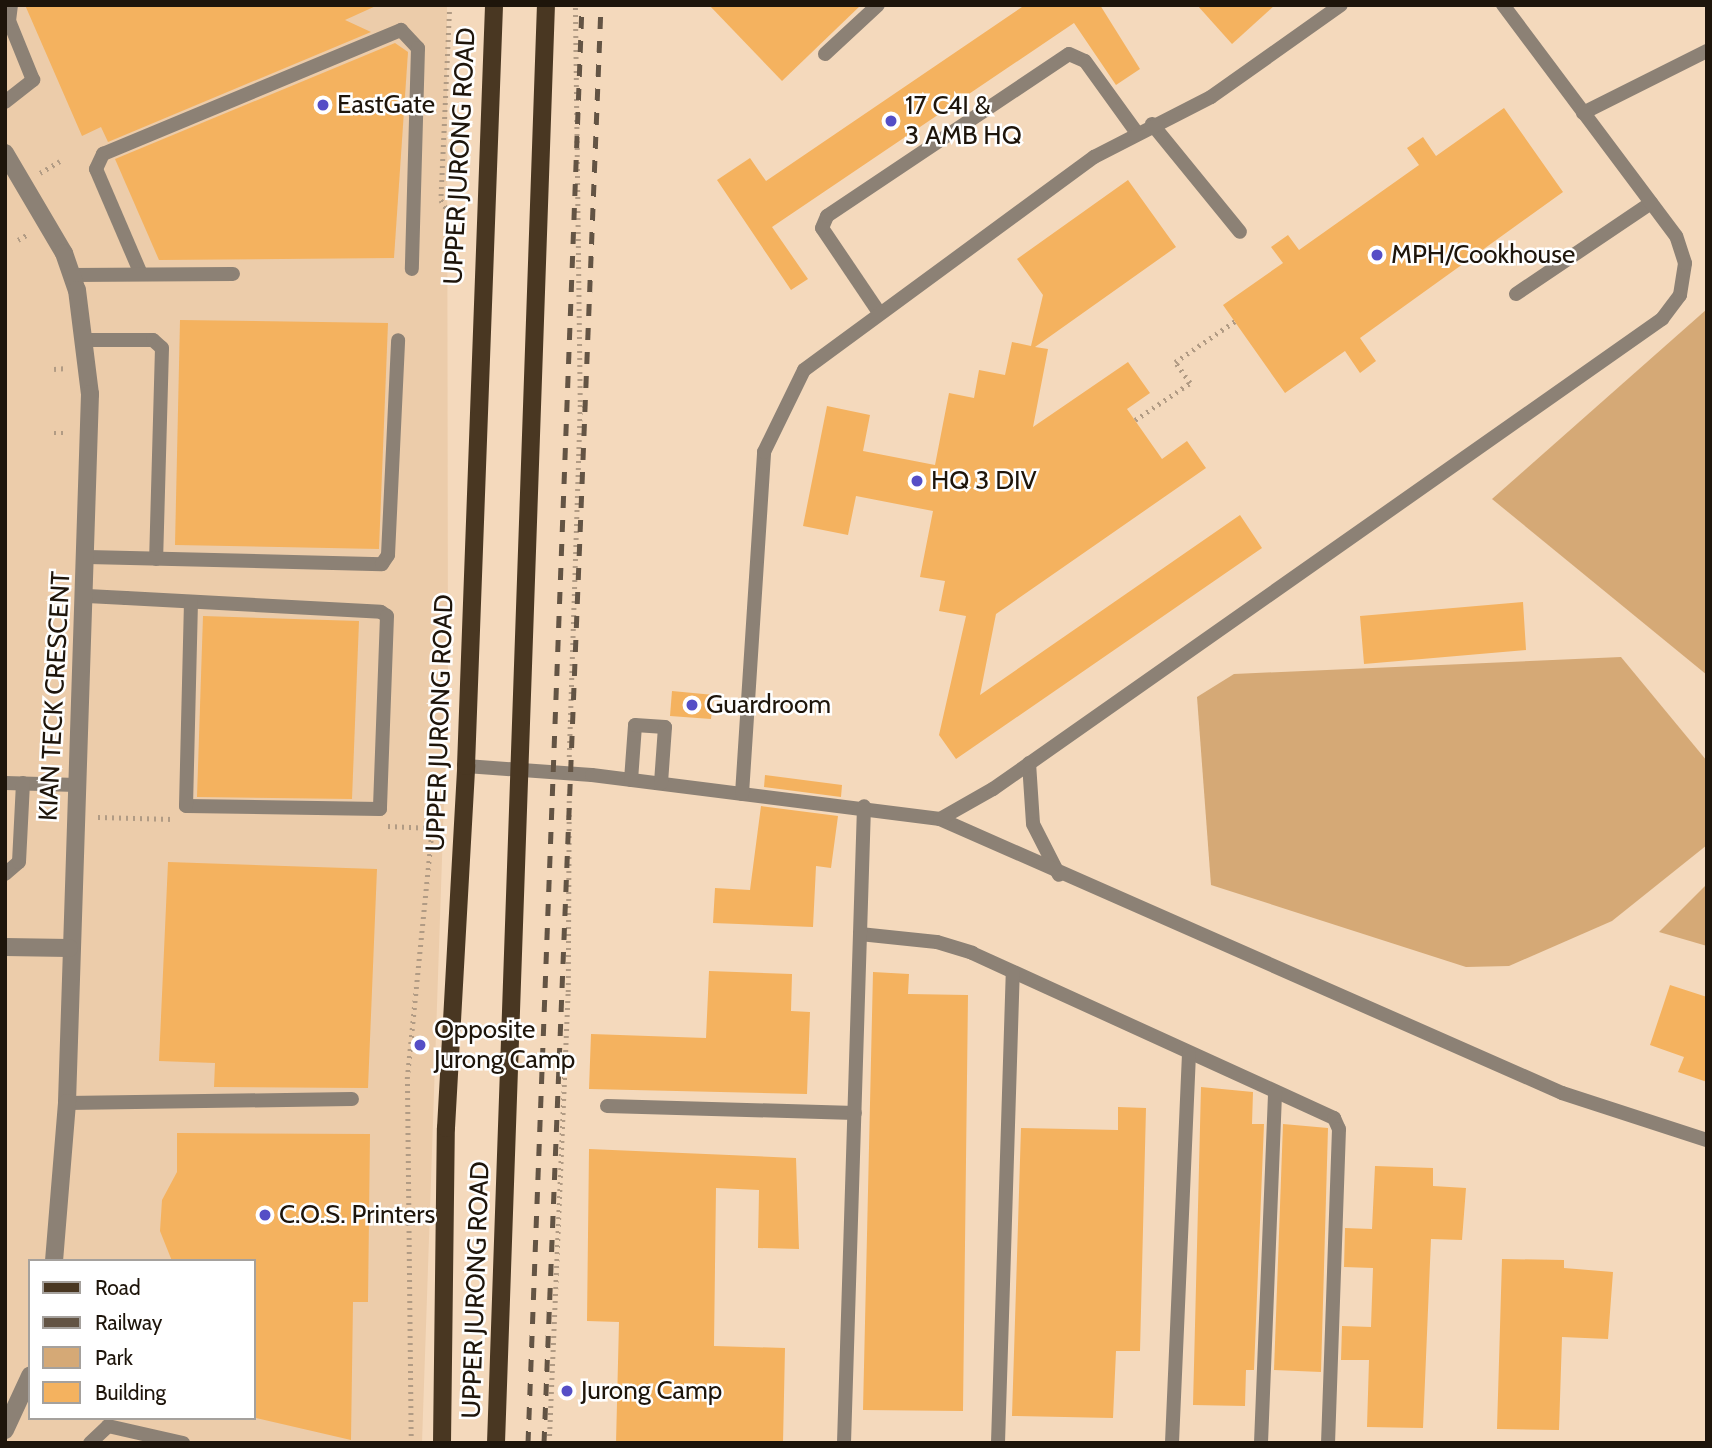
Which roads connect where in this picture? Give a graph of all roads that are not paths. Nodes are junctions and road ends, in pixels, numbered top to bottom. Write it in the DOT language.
graph roads {
  1 [pos="11,5"];
  2 [pos="494,5"];
  3 [pos="546,5"];
  4 [pos="878,5"];
  5 [pos="1340,5"];
  6 [pos="1503,5"];
  7 [pos="1707,51"];
  8 [pos="825,54"];
  9 [pos="5,102"];
  10 [pos="1583,113"];
  11 [pos="1152,124"];
  12 [pos="1137,132"];
  13 [pos="5,153"];
  14 [pos="1651,203"];
  15 [pos="1240,232"];
  16 [pos="412,269"];
  17 [pos="141,274"];
  18 [pos="233,274"];
  19 [pos="72,275"];
  20 [pos="1516,294"];
  21 [pos="878,311"];
  22 [pos="83,340"];
  23 [pos="398,340"];
  24 [pos="88,557"];
  25 [pos="156,559"];
  26 [pos="87,596"];
  27 [pos="191,602"];
  28 [pos="1029,763"];
  29 [pos="466,766"];
  30 [pos="522,771"];
  31 [pos="631,780"];
  32 [pos="5,783"];
  33 [pos="23,783"];
  34 [pos="661,783"];
  35 [pos="77,785"];
  36 [pos="742,794"];
  37 [pos="864,806"];
  38 [pos="940,819"];
  39 [pos="5,874"];
  40 [pos="1059,875"];
  41 [pos="860,934"];
  42 [pos="5,947"];
  43 [pos="69,948"];
  44 [pos="1013,972"];
  45 [pos="1189,1053"];
  46 [pos="1275,1092"];
  47 [pos="352,1099"];
  48 [pos="67,1103"];
  49 [pos="607,1106"];
  50 [pos="855,1113"];
  51 [pos="1707,1140"];
  52 [pos="54,1259"];
  53 [pos="28,1380"];
  54 [pos="5,1430"];
  55 [pos="90,1443"];
  56 [pos="183,1443"];
  57 [pos="442,1443"];
  58 [pos="496,1443"];
  59 [pos="844,1443"];
  60 [pos="998,1443"];
  61 [pos="1172,1443"];
  62 [pos="1261,1443"];
  63 [pos="1328,1443"];
  1 -- 9 [label="lane"];
  2 -- 29 [label="main road, UPPER JURONG ROAD"];
  3 -- 30 [label="main road, UPPER JURONG ROAD"];
  4 -- 8 [label="lane"];
  5 -- 11 [label="lane"];
  6 -- 10 [label="lane"];
  7 -- 10 [label="lane"];
  10 -- 14 [label="lane"];
  11 -- 12 [label="lane"];
  11 -- 15 [label="lane"];
  12 -- 21 [label="lane"];
  12 -- 21 [label="lane"];
  13 -- 19 [label="street, KIAN TECK CRESCENT"];
  14 -- 20 [label="lane"];
  14 -- 28 [label="lane"];
  16 -- 17 [label="lane"];
  17 -- 18 [label="lane"];
  17 -- 19 [label="lane"];
  19 -- 22 [label="street, KIAN TECK CRESCENT"];
  21 -- 36 [label="lane"];
  22 -- 24 [label="street, KIAN TECK CRESCENT"];
  22 -- 25 [label="lane"];
  23 -- 25 [label="lane"];
  24 -- 25 [label="lane"];
  24 -- 26 [label="street, KIAN TECK CRESCENT"];
  26 -- 27 [label="lane"];
  26 -- 35 [label="street, KIAN TECK CRESCENT"];
  27 -- 27 [label="lane"];
  28 -- 38 [label="lane"];
  28 -- 40 [label="lane"];
  29 -- 30 [label="lane"];
  29 -- 57 [label="main road, UPPER JURONG ROAD"];
  30 -- 31 [label="lane"];
  30 -- 58 [label="main road, UPPER JURONG ROAD"];
  31 -- 34 [label="lane"];
  31 -- 34 [label="lane"];
  32 -- 33 [label="lane"];
  33 -- 35 [label="lane"];
  33 -- 39 [label="lane"];
  34 -- 36 [label="lane"];
  35 -- 43 [label="street, KIAN TECK CRESCENT"];
  36 -- 37 [label="lane"];
  37 -- 38 [label="lane"];
  37 -- 41 [label="lane"];
  38 -- 40 [label="lane"];
  40 -- 51 [label="lane"];
  41 -- 44 [label="lane"];
  41 -- 50 [label="lane"];
  42 -- 43 [label="street"];
  43 -- 48 [label="street, KIAN TECK CRESCENT"];
  44 -- 45 [label="lane"];
  44 -- 60 [label="lane"];
  45 -- 46 [label="lane"];
  45 -- 61 [label="lane"];
  46 -- 62 [label="lane"];
  46 -- 63 [label="lane"];
  47 -- 48 [label="lane"];
  48 -- 52 [label="street, KIAN TECK CRESCENT"];
  49 -- 50 [label="lane"];
  50 -- 59 [label="lane"];
  53 -- 54 [label="street"];
  55 -- 56 [label="lane"];
}
